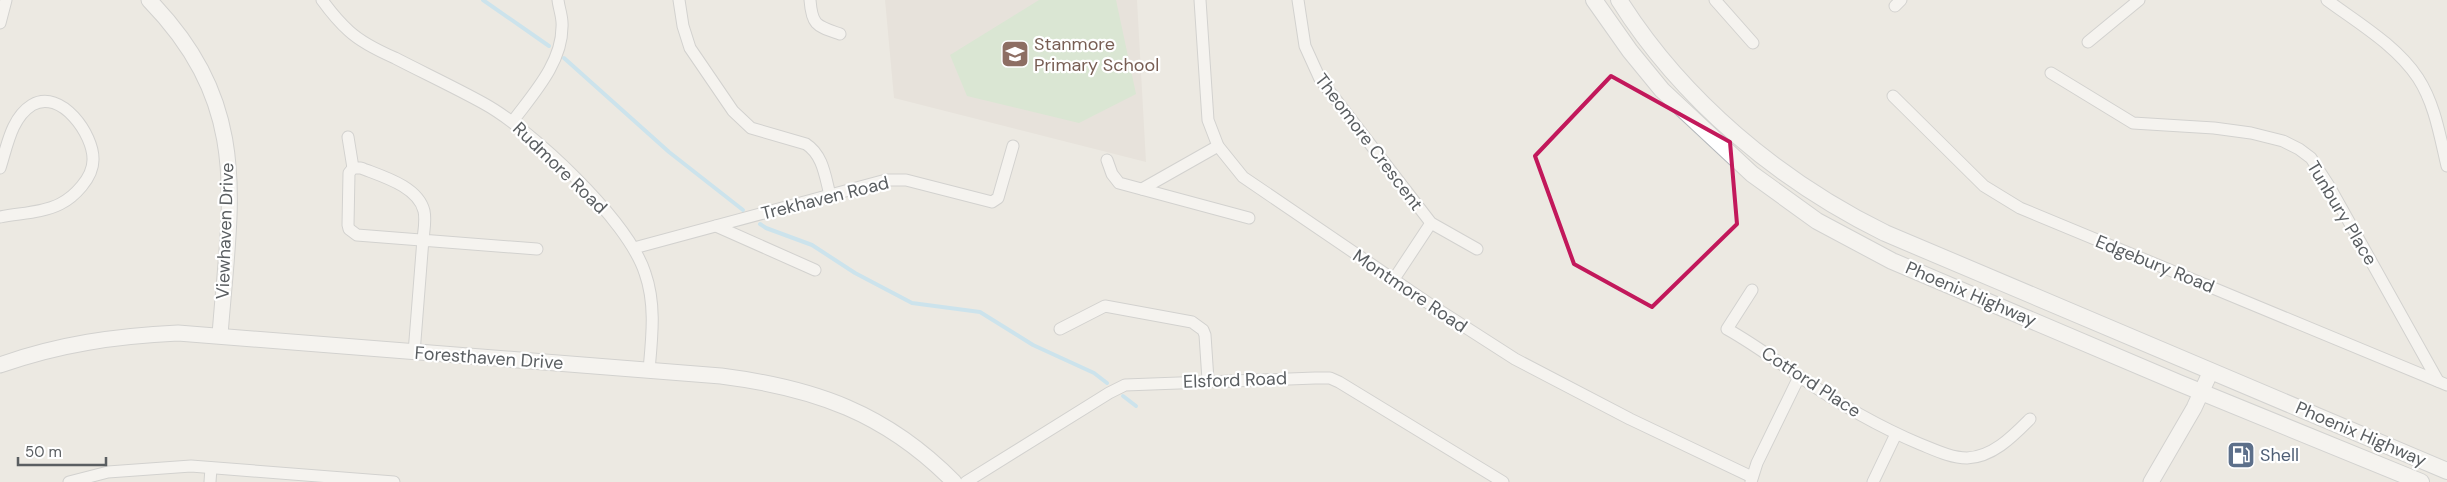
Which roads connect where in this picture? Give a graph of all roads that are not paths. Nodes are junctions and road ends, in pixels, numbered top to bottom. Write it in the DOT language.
graph roads {
  1 [pos="6,0"];
  2 [pos="149,0"];
  3 [pos="322,0"];
  4 [pos="679,0"];
  5 [pos="810,0"];
  6 [pos="1200,0"];
  7 [pos="1298,0"];
  8 [pos="1594,0"];
  9 [pos="1619,0"];
  10 [pos="1714,0"];
  11 [pos="2139,0"];
  12 [pos="2327,0"];
  13 [pos="559,4"];
  14 [pos="0,23"];
  15 [pos="840,34"];
  16 [pos="2088,42"];
  17 [pos="1753,43"];
  18 [pos="2051,73"];
  19 [pos="1893,96"];
  20 [pos="513,121"];
  21 [pos="348,137"];
  22 [pos="1013,146"];
  23 [pos="1218,146"];
  24 [pos="1107,160"];
  25 [pos="2447,166"];
  26 [pos="0,168"];
  27 [pos="353,168"];
  28 [pos="1142,189"];
  29 [pos="830,195"];
  30 [pos="0,217"];
  31 [pos="1248,218"];
  32 [pos="1431,224"];
  33 [pos="716,226"];
  34 [pos="423,239"];
  35 [pos="634,248"];
  36 [pos="537,249"];
  37 [pos="1477,249"];
  38 [pos="815,270"];
  39 [pos="1394,279"];
  40 [pos="1752,290"];
  41 [pos="1060,329"];
  42 [pos="220,335"];
  43 [pos="414,352"];
  44 [pos="0,365"];
  45 [pos="648,370"];
  46 [pos="2210,371"];
  47 [pos="1799,377"];
  48 [pos="1208,380"];
  49 [pos="2443,383"];
  50 [pos="2201,391"];
  51 [pos="2030,419"];
  52 [pos="1896,434"];
  53 [pos="211,468"];
  54 [pos="2447,471"];
  55 [pos="1751,479"];
  56 [pos="69,482"];
  57 [pos="210,482"];
  58 [pos="394,482"];
  59 [pos="954,482"];
  60 [pos="966,482"];
  61 [pos="1503,482"];
  62 [pos="1873,482"];
  63 [pos="2152,482"];
  64 [pos="2421,482"];
  1 -- 14 [label="street"];
  2 -- 42 [label="street, Viewhaven Drive"];
  3 -- 20 [label="street, Rudmore Road"];
  4 -- 29 [label="street"];
  5 -- 15 [label="street"];
  6 -- 23 [label="street, Montmore Road"];
  7 -- 32 [label="street, Theomore Crescent"];
  8 -- 50 [label="main road, Phoenix Highway"];
  9 -- 46 [label="main road, Phoenix Highway"];
  10 -- 17 [label="street"];
  11 -- 16 [label="street"];
  12 -- 25 [label="street"];
  13 -- 20 [label="street"];
  18 -- 49 [label="street, Tunbury Place"];
  19 -- 49 [label="street, Edgebury Road"];
  20 -- 35 [label="street, Rudmore Road"];
  21 -- 27 [label="street"];
  22 -- 29 [label="street, Trekhaven Road"];
  23 -- 28 [label="street"];
  23 -- 39 [label="street, Montmore Road"];
  24 -- 28 [label="street"];
  26 -- 30 [label="street"];
  27 -- 34 [label="street"];
  27 -- 34 [label="street"];
  28 -- 31 [label="street"];
  29 -- 33 [label="street, Trekhaven Road"];
  32 -- 37 [label="street, Theomore Crescent"];
  32 -- 39 [label="street, Theomore Crescent"];
  33 -- 35 [label="street, Trekhaven Road"];
  33 -- 38 [label="street, Trekhaven Road"];
  34 -- 36 [label="street"];
  34 -- 43 [label="street"];
  35 -- 45 [label="street, Rudmore Road"];
  39 -- 55 [label="street, Montmore Road"];
  40 -- 47 [label="street, Cotford Place"];
  41 -- 48 [label="street"];
  42 -- 43 [label="street, Foresthaven Drive"];
  42 -- 44 [label="street, Foresthaven Drive"];
  43 -- 45 [label="street, Foresthaven Drive"];
  45 -- 59 [label="street, Foresthaven Drive"];
  46 -- 50 [label="street"];
  46 -- 54 [label="main road, Phoenix Highway"];
  47 -- 52 [label="street, Cotford Place"];
  47 -- 55 [label="street"];
  48 -- 60 [label="street, Elsford Road"];
  48 -- 61 [label="street, Elsford Road"];
  50 -- 63 [label="street"];
  50 -- 64 [label="main road, Phoenix Highway"];
  51 -- 52 [label="street, Cotford Place"];
  52 -- 62 [label="street"];
  53 -- 56 [label="street"];
  53 -- 57 [label="street"];
  53 -- 58 [label="street"];
}
